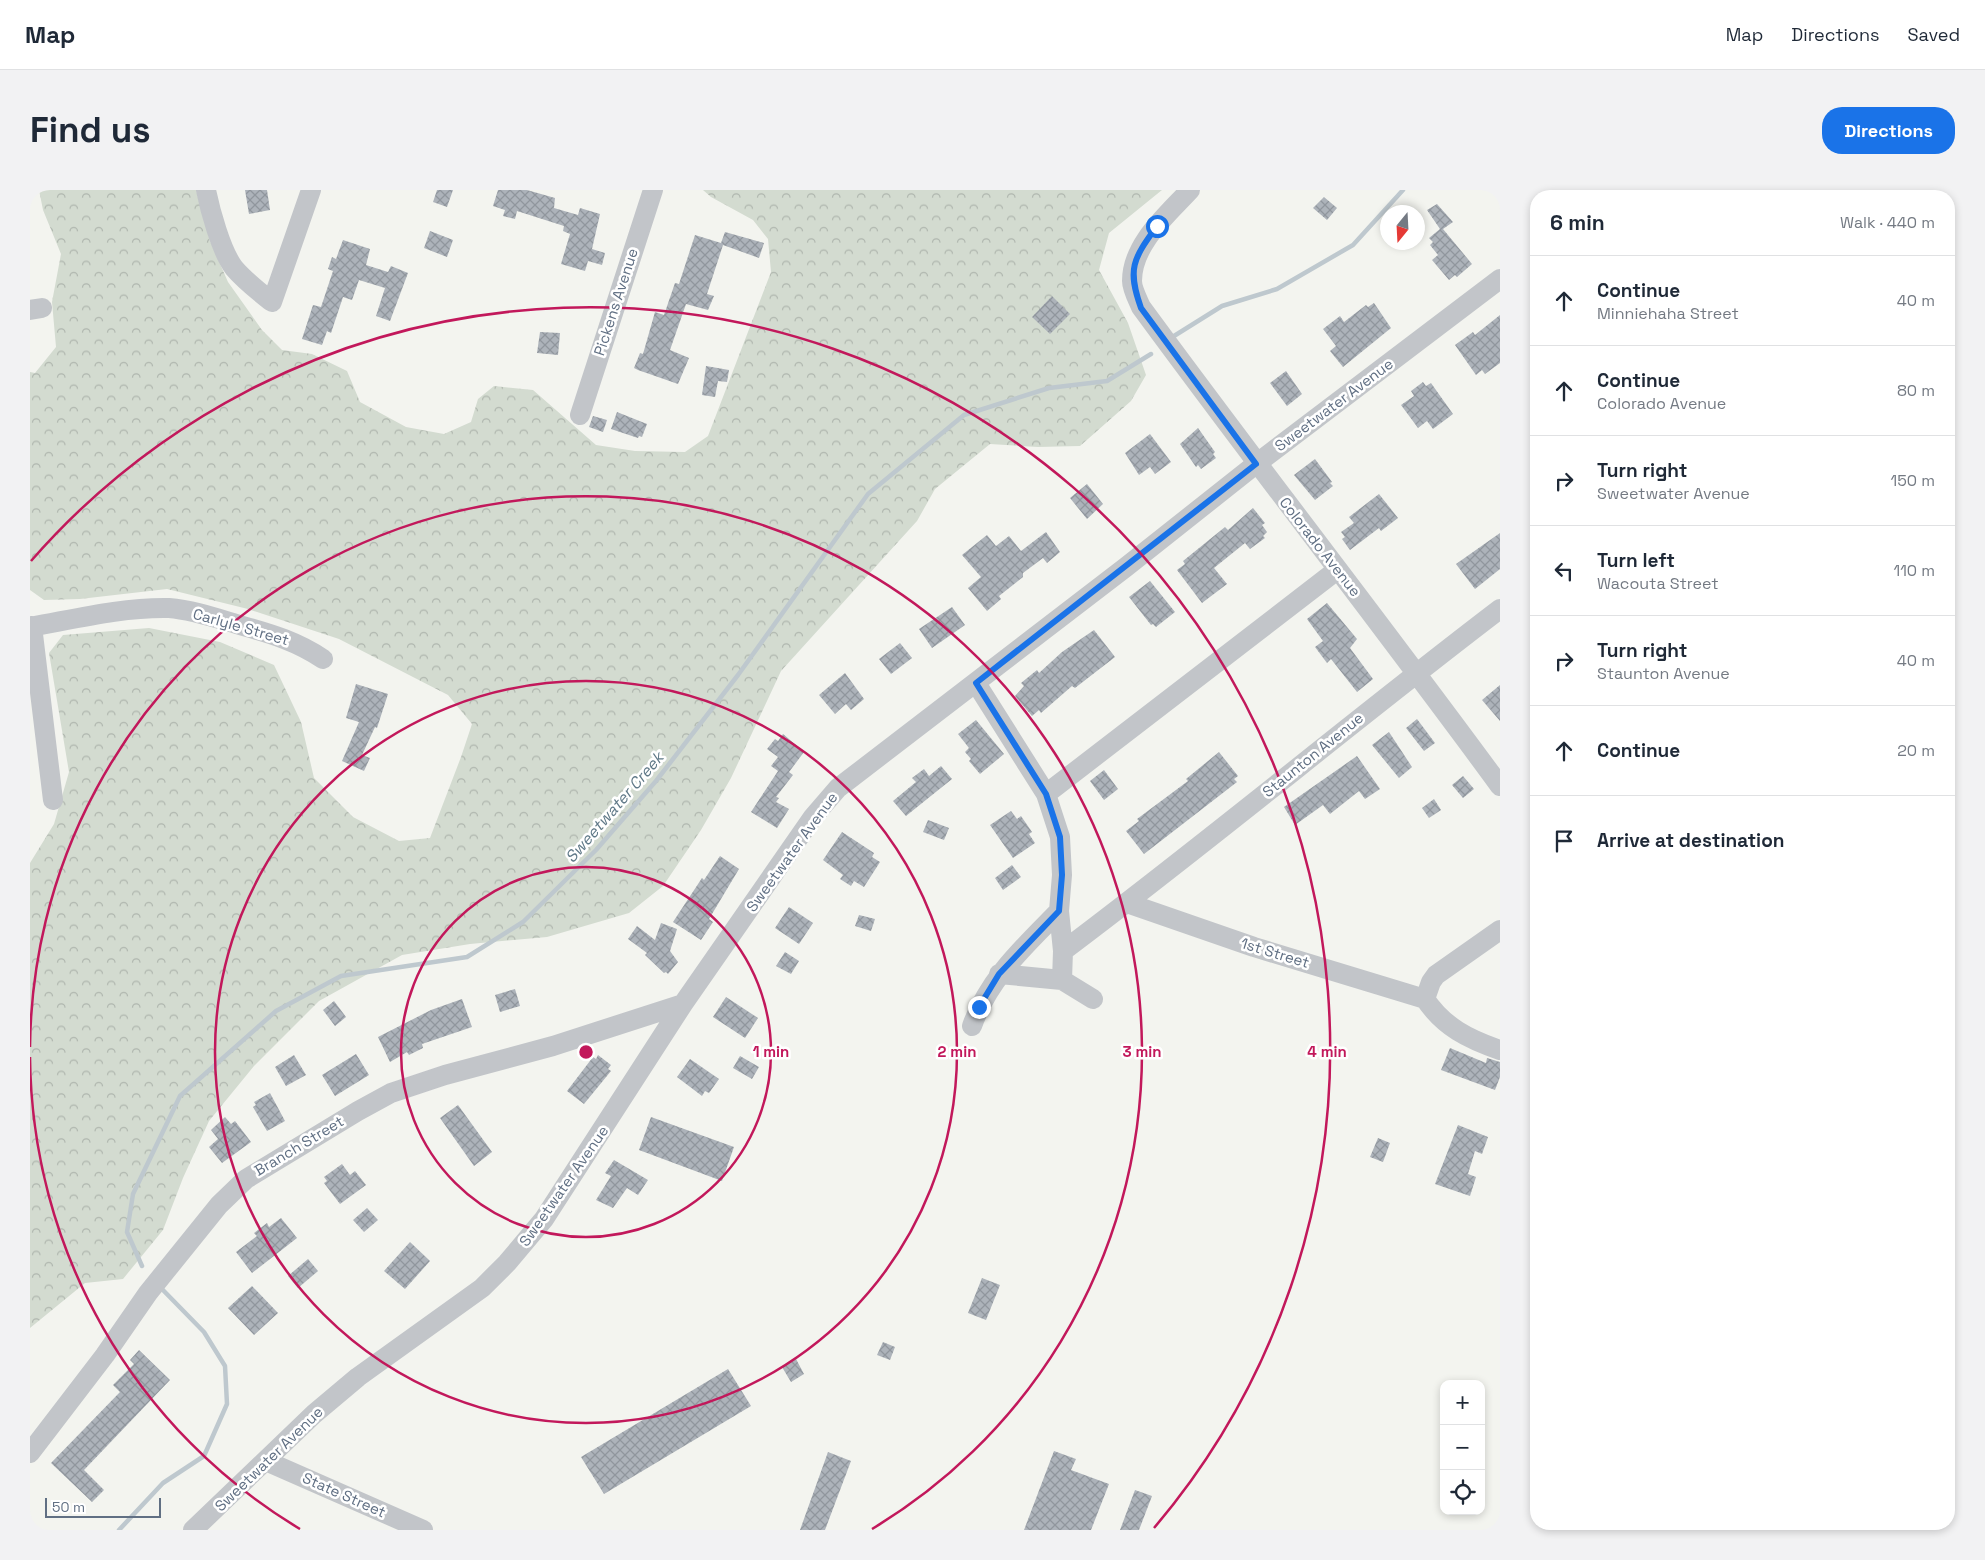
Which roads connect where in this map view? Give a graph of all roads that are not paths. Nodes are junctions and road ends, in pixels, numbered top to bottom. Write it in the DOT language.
graph roads {
  1 [pos="206,190"];
  2 [pos="311,190"];
  3 [pos="1190,190"];
  4 [pos="649,191"];
  5 [pos="1500,279"];
  6 [pos="580,415"];
  7 [pos="1256,464"];
  8 [pos="1337,570"];
  9 [pos="1500,609"];
  10 [pos="31,627"];
  11 [pos="323,659"];
  12 [pos="1416,672"];
  13 [pos="976,683"];
  14 [pos="1500,786"];
  15 [pos="1046,794"];
  16 [pos="53,800"];
  17 [pos="1127,903"];
  18 [pos="1059,911"];
  19 [pos="1500,930"];
  20 [pos="1063,951"];
  21 [pos="999,974"];
  22 [pos="1062,980"];
  23 [pos="1094,999"];
  24 [pos="1425,999"];
  25 [pos="683,1004"];
  26 [pos="972,1026"];
  27 [pos="1500,1050"];
  28 [pos="30,1453"];
  29 [pos="266,1461"];
  30 [pos="193,1530"];
  31 [pos="423,1530"];
  1 -- 2 [label="street"];
  3 -- 7 [label="street, Colorado Avenue"];
  4 -- 6 [label="street, Pickens Avenue"];
  5 -- 7 [label="street, Sweetwater Avenue"];
  7 -- 8 [label="street, Colorado Avenue"];
  7 -- 13 [label="street, Sweetwater Avenue"];
  8 -- 12 [label="street, Colorado Avenue"];
  8 -- 15 [label="street"];
  9 -- 12 [label="street, Staunton Avenue"];
  10 -- 11 [label="street, Carlyle Street"];
  10 -- 16 [label="street"];
  12 -- 14 [label="street, Colorado Avenue"];
  12 -- 17 [label="street, Staunton Avenue"];
  13 -- 15 [label="street"];
  13 -- 25 [label="street, Sweetwater Avenue"];
  15 -- 18 [label="street"];
  17 -- 20 [label="street, Staunton Avenue"];
  17 -- 24 [label="street, 1st Street"];
  18 -- 20 [label="street"];
  18 -- 21 [label="street"];
  19 -- 24 [label="street"];
  20 -- 22 [label="street"];
  21 -- 22 [label="street"];
  21 -- 26 [label="street"];
  22 -- 23 [label="street"];
  24 -- 27 [label="street"];
  25 -- 28 [label="street, Branch Street"];
  25 -- 29 [label="street, Sweetwater Avenue"];
  29 -- 30 [label="street, Sweetwater Avenue"];
  29 -- 31 [label="street, State Street"];
}
